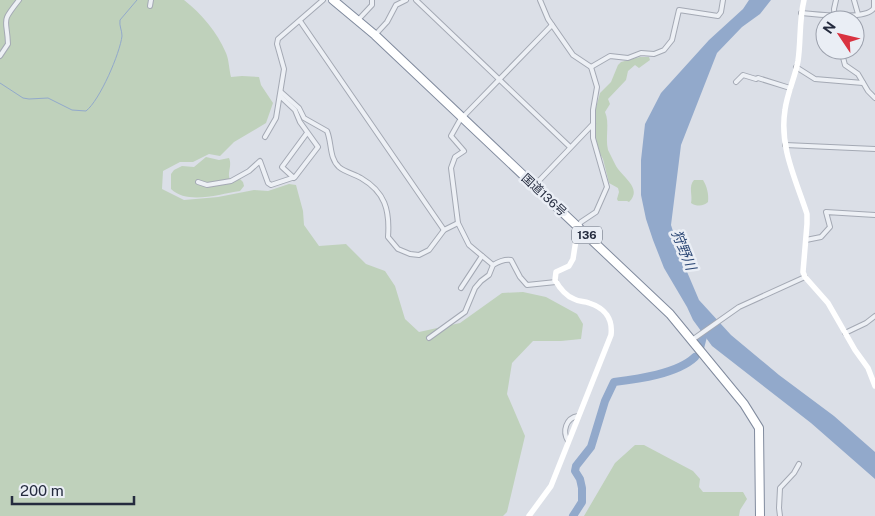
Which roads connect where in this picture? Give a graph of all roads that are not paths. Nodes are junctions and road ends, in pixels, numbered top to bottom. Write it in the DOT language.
graph roads {
  1 [pos="19,0"];
  2 [pos="151,0"];
  3 [pos="323,0"];
  4 [pos="333,0"];
  5 [pos="372,0"];
  6 [pos="406,0"];
  7 [pos="416,0"];
  8 [pos="540,0"];
  9 [pos="723,0"];
  10 [pos="804,0"];
  11 [pos="874,0"];
  12 [pos="150,6"];
  13 [pos="801,13"];
  14 [pos="865,13"];
  15 [pos="815,15"];
  16 [pos="358,20"];
  17 [pos="300,21"];
  18 [pos="552,25"];
  19 [pos="375,36"];
  20 [pos="0,56"];
  21 [pos="843,60"];
  22 [pos="590,67"];
  23 [pos="796,67"];
  24 [pos="500,80"];
  25 [pos="736,82"];
  26 [pos="863,83"];
  27 [pos="790,88"];
  28 [pos="280,94"];
  29 [pos="875,98"];
  30 [pos="462,118"];
  31 [pos="593,124"];
  32 [pos="307,133"];
  33 [pos="265,137"];
  34 [pos="785,145"];
  35 [pos="570,147"];
  36 [pos="875,149"];
  37 [pos="294,178"];
  38 [pos="198,182"];
  39 [pos="534,186"];
  40 [pos="875,215"];
  41 [pos="458,223"];
  42 [pos="578,226"];
  43 [pos="444,230"];
  44 [pos="806,240"];
  45 [pos="482,256"];
  46 [pos="493,265"];
  47 [pos="805,277"];
  48 [pos="465,281"];
  49 [pos="556,282"];
  50 [pos="461,288"];
  51 [pos="475,288"];
  52 [pos="875,316"];
  53 [pos="845,333"];
  54 [pos="429,338"];
  55 [pos="694,339"];
  56 [pos="872,367"];
  57 [pos="875,386"];
  58 [pos="799,464"];
  59 [pos="529,516"];
  60 [pos="760,516"];
  61 [pos="780,516"];
  1 -- 20 [label="street"];
  2 -- 12 [label="street"];
  3 -- 17 [label="street"];
  4 -- 16 [label="highway, 国道136号 / 136"];
  5 -- 16 [label="street"];
  6 -- 19 [label="street"];
  7 -- 24 [label="street"];
  8 -- 18 [label="street"];
  9 -- 22 [label="street"];
  10 -- 13 [label="main road"];
  11 -- 14 [label="street"];
  13 -- 15 [label="street"];
  13 -- 23 [label="main road"];
  16 -- 19 [label="highway, 国道136号 / 136"];
  17 -- 28 [label="street"];
  17 -- 43 [label="street"];
  18 -- 22 [label="street"];
  18 -- 24 [label="street"];
  19 -- 30 [label="highway, 国道136号 / 136"];
  21 -- 26 [label="street"];
  22 -- 31 [label="street"];
  23 -- 26 [label="street"];
  23 -- 27 [label="main road"];
  24 -- 30 [label="street"];
  24 -- 35 [label="street"];
  25 -- 27 [label="street"];
  26 -- 29 [label="street"];
  27 -- 34 [label="main road"];
  28 -- 32 [label="street"];
  28 -- 33 [label="street"];
  28 -- 43 [label="street"];
  30 -- 39 [label="highway, 国道136号 / 136"];
  30 -- 41 [label="street"];
  31 -- 35 [label="street"];
  31 -- 42 [label="street"];
  32 -- 37 [label="street"];
  32 -- 37 [label="street"];
  34 -- 36 [label="street"];
  34 -- 44 [label="main road"];
  35 -- 39 [label="street"];
  37 -- 38 [label="street"];
  39 -- 42 [label="highway, 国道136号 / 136"];
  40 -- 44 [label="street"];
  41 -- 43 [label="street"];
  41 -- 45 [label="street"];
  42 -- 49 [label="main road"];
  42 -- 55 [label="highway, 国道136号 / 136"];
  44 -- 47 [label="main road"];
  45 -- 46 [label="street"];
  45 -- 48 [label="street"];
  46 -- 49 [label="street"];
  46 -- 51 [label="street"];
  47 -- 53 [label="main road"];
  47 -- 55 [label="street"];
  48 -- 50 [label="street"];
  48 -- 51 [label="street"];
  49 -- 59 [label="main road"];
  51 -- 54 [label="street"];
  52 -- 53 [label="street"];
  53 -- 56 [label="main road"];
  55 -- 60 [label="highway, 国道136号 / 136"];
  56 -- 57 [label="main road"];
  58 -- 61 [label="street"];
}
